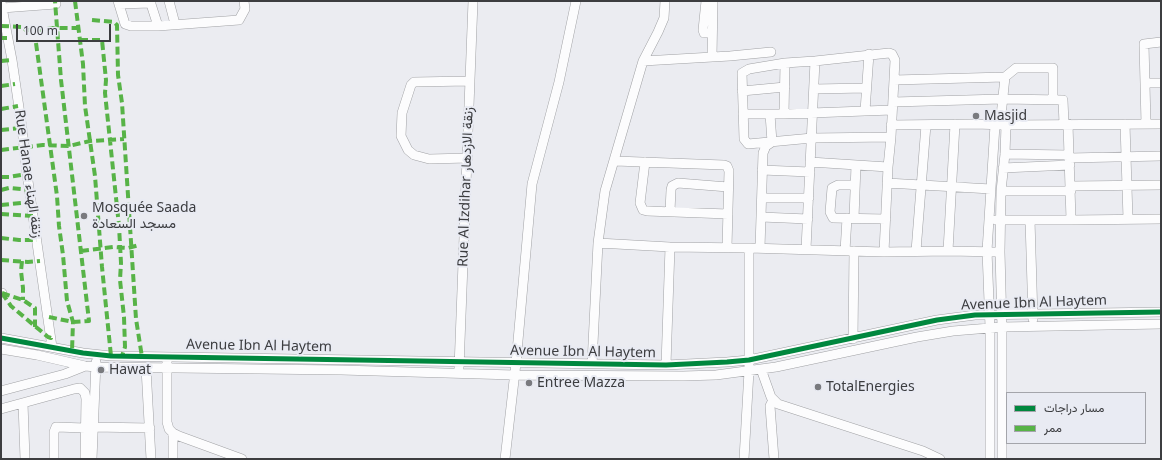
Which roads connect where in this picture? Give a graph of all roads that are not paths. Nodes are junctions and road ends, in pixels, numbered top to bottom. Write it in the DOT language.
graph roads {
  1 [pos="169,1"];
  2 [pos="244,1"];
  3 [pos="473,1"];
  4 [pos="576,1"];
  5 [pos="665,1"];
  6 [pos="706,1"];
  7 [pos="713,1"];
  8 [pos="118,2"];
  9 [pos="151,2"];
  10 [pos="56,4"];
  11 [pos="2,5"];
  12 [pos="175,24"];
  13 [pos="158,26"];
  14 [pos="712,33"];
  15 [pos="1161,42"];
  16 [pos="771,52"];
  17 [pos="869,54"];
  18 [pos="712,57"];
  19 [pos="643,61"];
  20 [pos="815,61"];
  21 [pos="785,63"];
  22 [pos="1005,77"];
  23 [pos="894,80"];
  24 [pos="469,81"];
  25 [pos="1145,83"];
  26 [pos="1161,83"];
  27 [pos="785,87"];
  28 [pos="866,88"];
  29 [pos="814,89"];
  30 [pos="742,91"];
  31 [pos="1002,99"];
  32 [pos="1053,100"];
  33 [pos="892,106"];
  34 [pos="865,111"];
  35 [pos="813,113"];
  36 [pos="742,114"];
  37 [pos="770,114"];
  38 [pos="784,114"];
  39 [pos="1001,116"];
  40 [pos="891,124"];
  41 [pos="955,124"];
  42 [pos="1066,124"];
  43 [pos="1125,124"];
  44 [pos="1146,124"];
  45 [pos="1161,124"];
  46 [pos="926,125"];
  47 [pos="995,125"];
  48 [pos="1006,125"];
  49 [pos="891,137"];
  50 [pos="812,138"];
  51 [pos="772,142"];
  52 [pos="1005,154"];
  53 [pos="1161,156"];
  54 [pos="1126,157"];
  55 [pos="468,158"];
  56 [pos="1069,159"];
  57 [pos="615,161"];
  58 [pos="645,162"];
  59 [pos="810,162"];
  60 [pos="856,165"];
  61 [pos="888,166"];
  62 [pos="1003,168"];
  63 [pos="762,170"];
  64 [pos="810,172"];
  65 [pos="887,183"];
  66 [pos="855,185"];
  67 [pos="921,185"];
  68 [pos="1127,185"];
  69 [pos="1161,185"];
  70 [pos="728,187"];
  71 [pos="951,187"];
  72 [pos="991,189"];
  73 [pos="1071,189"];
  74 [pos="1002,191"];
  75 [pos="762,198"];
  76 [pos="809,198"];
  77 [pos="670,212"];
  78 [pos="728,214"];
  79 [pos="761,217"];
  80 [pos="850,218"];
  81 [pos="808,219"];
  82 [pos="886,219"];
  83 [pos="989,219"];
  84 [pos="1128,219"];
  85 [pos="1161,219"];
  86 [pos="1001,220"];
  87 [pos="1030,220"];
  88 [pos="1072,220"];
  89 [pos="598,243"];
  90 [pos="670,247"];
  91 [pos="728,247"];
  92 [pos="749,248"];
  93 [pos="760,248"];
  94 [pos="806,249"];
  95 [pos="850,251"];
  96 [pos="916,251"];
  97 [pos="948,251"];
  98 [pos="987,251"];
  99 [pos="884,252"];
  100 [pos="1000,252"];
  101 [pos="1161,312"];
  102 [pos="990,314"];
  103 [pos="1002,314"];
  104 [pos="1033,314"];
  105 [pos="1161,324"];
  106 [pos="1034,326"];
  107 [pos="990,327"];
  108 [pos="1002,327"];
  109 [pos="1,338"];
  110 [pos="853,339"];
  111 [pos="52,347"];
  112 [pos="1,349"];
  113 [pos="72,350"];
  114 [pos="97,355"];
  115 [pos="167,357"];
  116 [pos="749,360"];
  117 [pos="68,362"];
  118 [pos="460,362"];
  119 [pos="516,363"];
  120 [pos="592,364"];
  121 [pos="666,365"];
  122 [pos="85,366"];
  123 [pos="96,367"];
  124 [pos="146,368"];
  125 [pos="167,368"];
  126 [pos="761,369"];
  127 [pos="749,371"];
  128 [pos="459,373"];
  129 [pos="514,375"];
  130 [pos="49,378"];
  131 [pos="1,391"];
  132 [pos="773,400"];
  133 [pos="23,403"];
  134 [pos="1,409"];
  135 [pos="89,428"];
  136 [pos="150,428"];
  137 [pos="173,434"];
  138 [pos="937,458"];
  139 [pos="25,459"];
  140 [pos="54,459"];
  141 [pos="85,459"];
  142 [pos="92,459"];
  143 [pos="151,459"];
  144 [pos="173,459"];
  145 [pos="242,459"];
  146 [pos="505,459"];
  147 [pos="744,459"];
  148 [pos="774,459"];
  149 [pos="924,459"];
  150 [pos="990,459"];
  151 [pos="1002,459"];
  1 -- 12 [label="street"];
  2 -- 12 [label="street"];
  3 -- 24 [label="street, Rue Al Izdihar زنقة الازدهار"];
  4 -- 119 [label="street"];
  5 -- 19 [label="street"];
  6 -- 14 [label="street"];
  7 -- 14 [label="street"];
  8 -- 9 [label="street"];
  8 -- 13 [label="street"];
  9 -- 13 [label="street"];
  10 -- 11 [label="street"];
  11 -- 111 [label="street, Rue Hanae زنقة الهناء"];
  12 -- 13 [label="street"];
  14 -- 18 [label="street"];
  15 -- 25 [label="street"];
  16 -- 18 [label="street"];
  17 -- 20 [label="street"];
  17 -- 23 [label="street"];
  17 -- 28 [label="street"];
  18 -- 19 [label="street"];
  19 -- 57 [label="street"];
  20 -- 21 [label="street"];
  20 -- 29 [label="street"];
  21 -- 27 [label="street"];
  21 -- 30 [label="street"];
  22 -- 23 [label="street"];
  22 -- 31 [label="street"];
  22 -- 32 [label="street"];
  23 -- 33 [label="street"];
  24 -- 55 [label="street, Rue Al Izdihar زنقة الازدهار"];
  24 -- 55 [label="street"];
  25 -- 26 [label="street"];
  25 -- 44 [label="street"];
  27 -- 30 [label="street"];
  27 -- 38 [label="street"];
  28 -- 29 [label="street"];
  28 -- 34 [label="street"];
  29 -- 35 [label="street"];
  30 -- 36 [label="street"];
  31 -- 32 [label="street"];
  31 -- 33 [label="street"];
  31 -- 39 [label="street"];
  32 -- 42 [label="street"];
  33 -- 34 [label="street"];
  33 -- 40 [label="street"];
  34 -- 35 [label="street"];
  35 -- 38 [label="street"];
  35 -- 50 [label="street"];
  36 -- 37 [label="street"];
  36 -- 51 [label="street"];
  37 -- 38 [label="street"];
  37 -- 51 [label="street"];
  39 -- 47 [label="street"];
  39 -- 48 [label="street"];
  40 -- 46 [label="street"];
  40 -- 49 [label="street"];
  41 -- 46 [label="street"];
  41 -- 47 [label="street"];
  41 -- 71 [label="street"];
  42 -- 43 [label="street"];
  42 -- 48 [label="street"];
  42 -- 56 [label="street"];
  43 -- 44 [label="street"];
  43 -- 54 [label="street"];
  44 -- 45 [label="street"];
  46 -- 67 [label="street"];
  47 -- 48 [label="street"];
  47 -- 72 [label="street"];
  48 -- 52 [label="street"];
  49 -- 50 [label="street"];
  49 -- 61 [label="street"];
  50 -- 51 [label="street"];
  50 -- 59 [label="street"];
  51 -- 63 [label="street"];
  52 -- 56 [label="street"];
  52 -- 62 [label="street"];
  53 -- 54 [label="street"];
  54 -- 56 [label="street"];
  54 -- 68 [label="street"];
  55 -- 118 [label="street, Rue Al Izdihar زنقة الازدهار"];
  56 -- 62 [label="street"];
  56 -- 73 [label="street"];
  57 -- 58 [label="street"];
  57 -- 89 [label="street"];
  58 -- 70 [label="street"];
  58 -- 77 [label="street"];
  59 -- 60 [label="street"];
  59 -- 64 [label="street"];
  60 -- 61 [label="street"];
  60 -- 66 [label="street"];
  61 -- 65 [label="street"];
  62 -- 74 [label="street"];
  63 -- 64 [label="street"];
  63 -- 75 [label="street"];
  64 -- 76 [label="street"];
  65 -- 67 [label="street"];
  65 -- 82 [label="street"];
  66 -- 80 [label="street"];
  66 -- 80 [label="street"];
  67 -- 71 [label="street"];
  67 -- 96 [label="street"];
  68 -- 69 [label="street"];
  68 -- 73 [label="street"];
  68 -- 84 [label="street"];
  70 -- 77 [label="street"];
  70 -- 78 [label="street"];
  71 -- 72 [label="street"];
  71 -- 97 [label="street"];
  72 -- 83 [label="street"];
  73 -- 74 [label="street"];
  73 -- 88 [label="street"];
  74 -- 86 [label="street"];
  75 -- 76 [label="street"];
  75 -- 79 [label="street"];
  76 -- 81 [label="street"];
  77 -- 78 [label="street"];
  78 -- 91 [label="street"];
  79 -- 81 [label="street"];
  79 -- 93 [label="street"];
  80 -- 82 [label="street"];
  80 -- 95 [label="street"];
  81 -- 94 [label="street"];
  82 -- 99 [label="street"];
  83 -- 86 [label="street"];
  83 -- 98 [label="street"];
  84 -- 85 [label="street"];
  84 -- 88 [label="street"];
  86 -- 87 [label="street"];
  86 -- 100 [label="street"];
  87 -- 88 [label="street"];
  87 -- 104 [label="street"];
  89 -- 90 [label="street"];
  89 -- 120 [label="street"];
  90 -- 91 [label="street"];
  90 -- 121 [label="street"];
  91 -- 92 [label="street"];
  92 -- 93 [label="street"];
  92 -- 116 [label="street"];
  93 -- 94 [label="street"];
  94 -- 95 [label="street"];
  95 -- 99 [label="street"];
  95 -- 110 [label="street"];
  96 -- 97 [label="street"];
  96 -- 99 [label="street"];
  97 -- 98 [label="street"];
  98 -- 100 [label="street"];
  98 -- 102 [label="street"];
  100 -- 103 [label="street"];
  101 -- 104 [label="street, Avenue Ibn Al Haytem"];
  102 -- 103 [label="street, Avenue Ibn Al Haytem"];
  102 -- 107 [label="street"];
  102 -- 110 [label="street, Avenue Ibn Al Haytem"];
  103 -- 104 [label="street, Avenue Ibn Al Haytem"];
  103 -- 108 [label="street"];
  104 -- 106 [label="street"];
  105 -- 106 [label="street, Avenue Ibn Al Haytem"];
  106 -- 108 [label="street, Avenue Ibn Al Haytem"];
  107 -- 108 [label="street, Avenue Ibn Al Haytem"];
  107 -- 126 [label="street, Avenue Ibn Al Haytem"];
  107 -- 150 [label="street"];
  108 -- 151 [label="street"];
  109 -- 111 [label="street, Avenue Ibn Al Haytem"];
  110 -- 116 [label="street, Avenue Ibn Al Haytem"];
  111 -- 113 [label="street, Avenue Ibn Al Haytem"];
  112 -- 117 [label="street, Avenue Ibn Al Haytem"];
  113 -- 114 [label="street, Avenue Ibn Al Haytem"];
  113 -- 117 [label="street"];
  114 -- 115 [label="street, Avenue Ibn Al Haytem"];
  114 -- 123 [label="street"];
  115 -- 118 [label="street, Avenue Ibn Al Haytem"];
  115 -- 125 [label="street"];
  116 -- 121 [label="street, Avenue Ibn Al Haytem"];
  116 -- 127 [label="street"];
  117 -- 122 [label="street, Avenue Ibn Al Haytem"];
  117 -- 130 [label="street"];
  118 -- 119 [label="street, Avenue Ibn Al Haytem"];
  118 -- 128 [label="street, Rue Al Izdihar زنقة الازدهار"];
  119 -- 120 [label="street, Avenue Ibn Al Haytem"];
  119 -- 129 [label="street"];
  120 -- 121 [label="street, Avenue Ibn Al Haytem"];
  122 -- 123 [label="street, Avenue Ibn Al Haytem"];
  122 -- 130 [label="street"];
  123 -- 124 [label="street, Avenue Ibn Al Haytem"];
  123 -- 135 [label="street"];
  124 -- 125 [label="street, Avenue Ibn Al Haytem"];
  124 -- 136 [label="street"];
  125 -- 128 [label="street, Avenue Ibn Al Haytem"];
  125 -- 137 [label="street"];
  126 -- 127 [label="street, Avenue Ibn Al Haytem"];
  126 -- 132 [label="street"];
  127 -- 129 [label="street, Avenue Ibn Al Haytem"];
  127 -- 147 [label="street"];
  128 -- 129 [label="street, Avenue Ibn Al Haytem"];
  129 -- 146 [label="street"];
  130 -- 131 [label="street"];
  132 -- 138 [label="street"];
  132 -- 148 [label="street"];
  133 -- 134 [label="street"];
  133 -- 135 [label="street"];
  133 -- 139 [label="street"];
  135 -- 136 [label="street"];
  135 -- 140 [label="street"];
  135 -- 141 [label="street"];
  135 -- 142 [label="street"];
  136 -- 143 [label="street"];
  137 -- 144 [label="street"];
  137 -- 145 [label="street"];
  138 -- 149 [label="street"];
}
